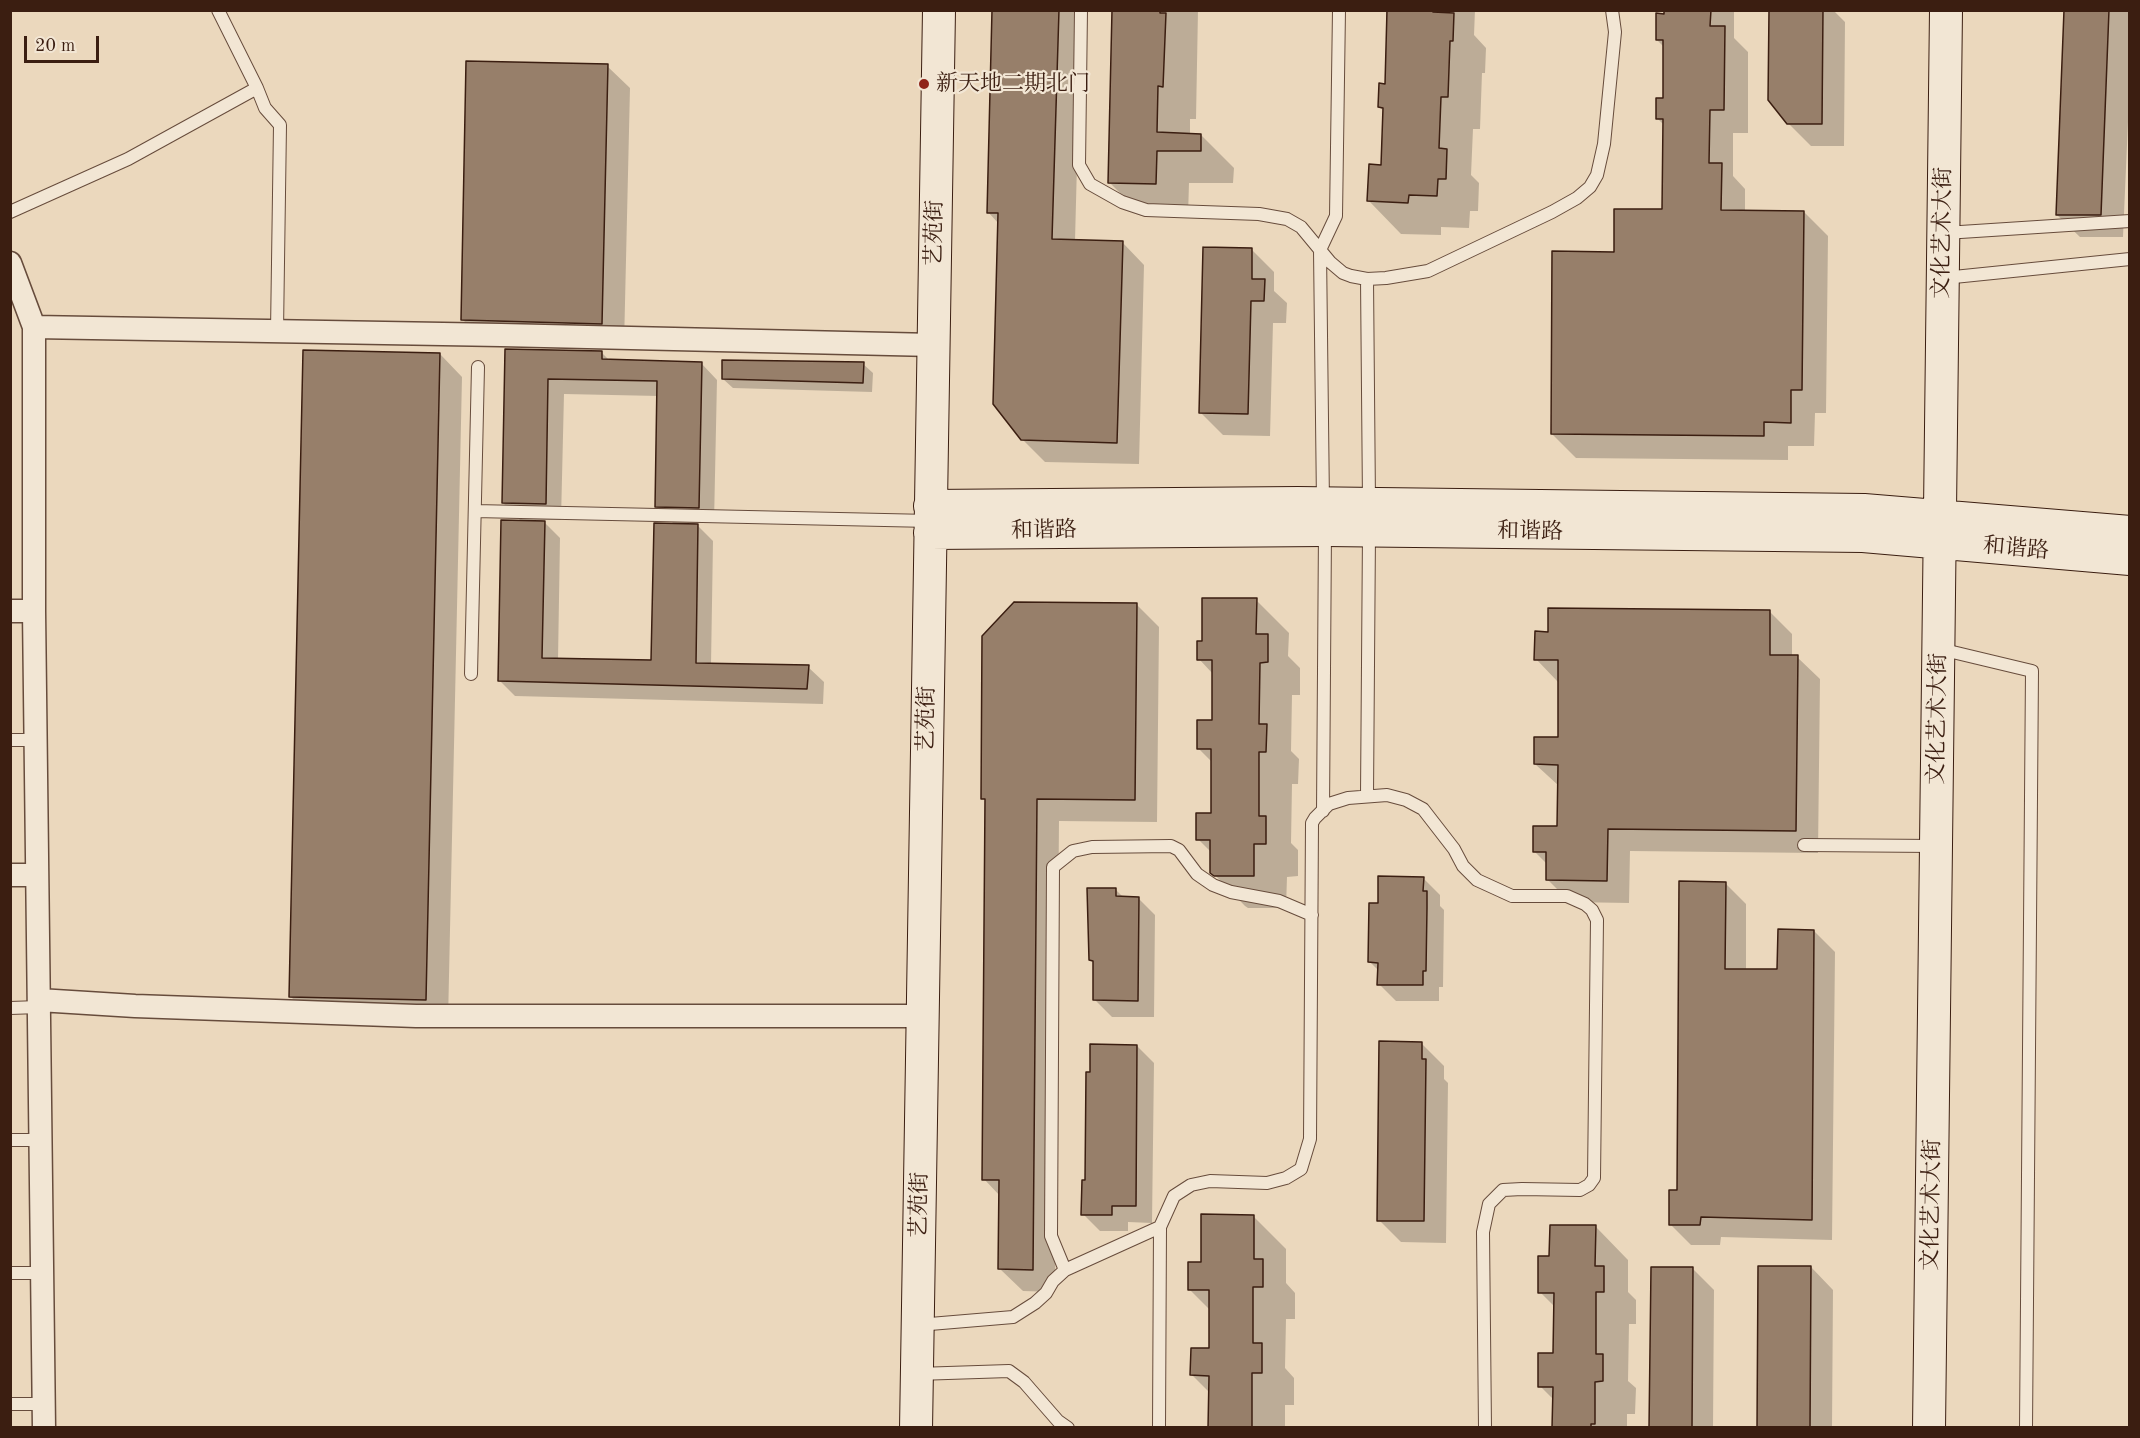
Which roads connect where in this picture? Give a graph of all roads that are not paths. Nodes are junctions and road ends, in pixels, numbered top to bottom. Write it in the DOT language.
graph roads {
  1 [pos="218,10"];
  2 [pos="939,10"];
  3 [pos="1081,10"];
  4 [pos="1339,10"];
  5 [pos="1612,10"];
  6 [pos="1946,10"];
  7 [pos="257,88"];
  8 [pos="10,212"];
  9 [pos="2130,221"];
  10 [pos="1943,233"];
  11 [pos="1320,250"];
  12 [pos="2130,259"];
  13 [pos="10,262"];
  14 [pos="1943,278"];
  15 [pos="1367,279"];
  16 [pos="25,323"];
  17 [pos="277,331"];
  18 [pos="933,345"];
  19 [pos="478,367"];
  20 [pos="475,511"];
  21 [pos="1324,517"];
  22 [pos="1369,517"];
  23 [pos="930,520"];
  24 [pos="1940,529"];
  25 [pos="2130,532"];
  26 [pos="2130,559"];
  27 [pos="10,611"];
  28 [pos="34,611"];
  29 [pos="1939,649"];
  30 [pos="471,674"];
  31 [pos="10,740"];
  32 [pos="36,740"];
  33 [pos="1367,795"];
  34 [pos="1323,811"];
  35 [pos="1803,844"];
  36 [pos="1936,846"];
  37 [pos="10,875"];
  38 [pos="37,875"];
  39 [pos="1312,915"];
  40 [pos="39,1004"];
  41 [pos="10,1008"];
  42 [pos="922,1016"];
  43 [pos="10,1140"];
  44 [pos="40,1140"];
  45 [pos="1160,1227"];
  46 [pos="1065,1270"];
  47 [pos="10,1273"];
  48 [pos="42,1273"];
  49 [pos="918,1325"];
  50 [pos="917,1374"];
  51 [pos="10,1404"];
  52 [pos="44,1404"];
  53 [pos="1068,1427"];
  54 [pos="44,1428"];
  55 [pos="916,1428"];
  56 [pos="1159,1428"];
  57 [pos="1485,1428"];
  58 [pos="1929,1428"];
  59 [pos="2026,1428"];
  1 -- 7 [label="lane"];
  2 -- 18 [label="street, 艺苑街"];
  3 -- 11 [label="lane"];
  4 -- 11 [label="lane"];
  5 -- 15 [label="lane"];
  6 -- 10 [label="street, 文化艺术大街"];
  7 -- 8 [label="lane"];
  7 -- 17 [label="lane"];
  9 -- 10 [label="lane"];
  10 -- 14 [label="street, 文化艺术大街"];
  11 -- 15 [label="lane"];
  11 -- 21 [label="lane"];
  12 -- 14 [label="lane"];
  13 -- 16 [label="street"];
  14 -- 24 [label="street, 文化艺术大街"];
  15 -- 22 [label="lane"];
  16 -- 17 [label="street"];
  16 -- 28 [label="street"];
  17 -- 18 [label="street"];
  18 -- 23 [label="street, 艺苑街"];
  19 -- 20 [label="lane"];
  20 -- 23 [label="lane"];
  20 -- 30 [label="lane"];
  21 -- 22 [label="street, 和谐路"];
  21 -- 23 [label="street, 和谐路"];
  21 -- 34 [label="lane"];
  22 -- 24 [label="street, 和谐路"];
  22 -- 33 [label="lane"];
  23 -- 42 [label="street, 艺苑街"];
  24 -- 25 [label="street, 和谐路"];
  24 -- 26 [label="street, 和谐路"];
  24 -- 29 [label="street, 文化艺术大街"];
  27 -- 28 [label="street"];
  28 -- 32 [label="street"];
  29 -- 36 [label="street, 文化艺术大街"];
  29 -- 59 [label="lane"];
  31 -- 32 [label="lane"];
  32 -- 38 [label="street"];
  33 -- 34 [label="lane"];
  33 -- 57 [label="lane"];
  34 -- 39 [label="lane"];
  35 -- 36 [label="lane"];
  36 -- 58 [label="street, 文化艺术大街"];
  37 -- 38 [label="street"];
  38 -- 40 [label="street"];
  39 -- 45 [label="lane"];
  39 -- 46 [label="lane"];
  40 -- 41 [label="lane"];
  40 -- 42 [label="street"];
  40 -- 44 [label="street"];
  42 -- 49 [label="street, 艺苑街"];
  43 -- 44 [label="lane"];
  44 -- 48 [label="street"];
  45 -- 46 [label="lane"];
  45 -- 56 [label="lane"];
  46 -- 49 [label="lane"];
  47 -- 48 [label="lane"];
  48 -- 52 [label="street"];
  49 -- 50 [label="street, 艺苑街"];
  50 -- 53 [label="lane"];
  50 -- 55 [label="street, 艺苑街"];
  51 -- 52 [label="lane"];
  52 -- 54 [label="street"];
}
